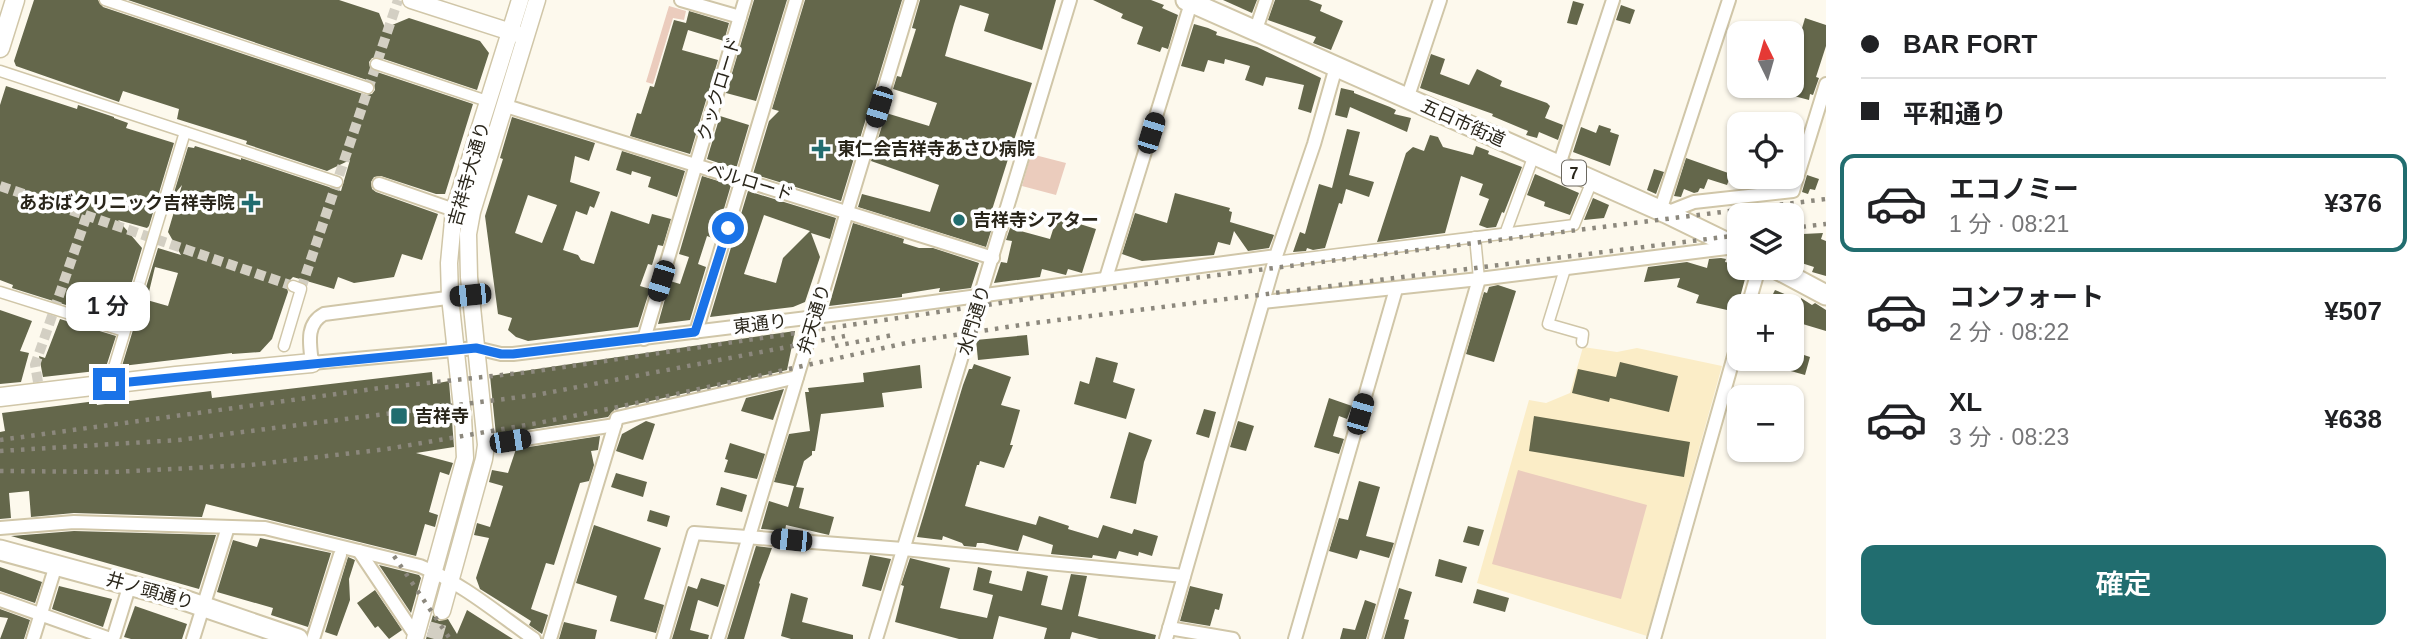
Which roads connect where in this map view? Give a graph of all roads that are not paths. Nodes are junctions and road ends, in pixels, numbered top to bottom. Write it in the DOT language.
graph roads {
  1 [pos="15,0"];
  2 [pos="105,0"];
  3 [pos="411,0"];
  4 [pos="520,0"];
  5 [pos="537,0"];
  6 [pos="681,0"];
  7 [pos="746,0"];
  8 [pos="796,0"];
  9 [pos="911,0"];
  10 [pos="1070,0"];
  11 [pos="1266,0"];
  12 [pos="1440,0"];
  13 [pos="1614,0"];
  14 [pos="1729,0"];
  15 [pos="1189,1"];
  16 [pos="740,17"];
  17 [pos="510,31"];
  18 [pos="1255,32"];
  19 [pos="526,36"];
  20 [pos="0,48"];
  21 [pos="376,64"];
  22 [pos="1336,67"];
  23 [pos="0,71"];
  24 [pos="1826,84"];
  25 [pos="368,88"];
  26 [pos="1407,99"];
  27 [pos="490,102"];
  28 [pos="506,106"];
  29 [pos="185,132"];
  30 [pos="1534,155"];
  31 [pos="696,165"];
  32 [pos="1559,165"];
  33 [pos="743,180"];
  34 [pos="1592,181"];
  35 [pos="337,182"];
  36 [pos="379,184"];
  37 [pos="454,210"];
  38 [pos="847,212"];
  39 [pos="1663,212"];
  40 [pos="1505,234"];
  41 [pos="1475,237"];
  42 [pos="1727,243"];
  43 [pos="1727,249"];
  44 [pos="993,258"];
  45 [pos="1275,259"];
  46 [pos="1565,269"];
  47 [pos="1106,278"];
  48 [pos="1479,279"];
  49 [pos="1798,280"];
  50 [pos="297,287"];
  51 [pos="1396,289"];
  52 [pos="0,292"];
  53 [pos="470,295"];
  54 [pos="982,295"];
  55 [pos="1826,295"];
  56 [pos="450,297"];
  57 [pos="1263,302"];
  58 [pos="815,317"];
  59 [pos="124,331"];
  60 [pos="695,332"];
  61 [pos="644,339"];
  62 [pos="1582,342"];
  63 [pos="284,346"];
  64 [pos="476,348"];
  65 [pos="455,350"];
  66 [pos="312,363"];
  67 [pos="1730,371"];
  68 [pos="797,377"];
  69 [pos="109,384"];
  70 [pos="0,397"];
  71 [pos="615,425"];
  72 [pos="486,444"];
  73 [pos="228,527"];
  74 [pos="0,528"];
  75 [pos="749,536"];
  76 [pos="903,549"];
  77 [pos="0,550"];
  78 [pos="359,551"];
  79 [pos="340,555"];
  80 [pos="56,565"];
  81 [pos="433,571"];
  82 [pos="1184,576"];
  83 [pos="450,580"];
  84 [pos="130,584"];
  85 [pos="0,600"];
  86 [pos="204,606"];
  87 [pos="442,611"];
  88 [pos="41,613"];
  89 [pos="1168,633"];
  90 [pos="416,637"];
  91 [pos="33,639"];
  92 [pos="111,639"];
  93 [pos="193,639"];
  94 [pos="298,639"];
  95 [pos="313,639"];
  96 [pos="534,639"];
  97 [pos="551,639"];
  98 [pos="663,639"];
  99 [pos="718,639"];
  100 [pos="876,639"];
  101 [pos="1233,639"];
  102 [pos="1295,639"];
  103 [pos="1375,639"];
  104 [pos="1654,639"];
  1 -- 20 [label="main road"];
  2 -- 25 [label="street"];
  3 -- 17 [label="street"];
  4 -- 17 [label="street, 吉祥寺大通り"];
  5 -- 19 [label="street, 吉祥寺大通り"];
  6 -- 16 [label="street"];
  7 -- 16 [label="street, クックロード"];
  8 -- 33 [label="street"];
  9 -- 38 [label="street, 弁天通り"];
  10 -- 44 [label="street, 水門通り"];
  11 -- 18 [label="street"];
  12 -- 26 [label="street"];
  13 -- 32 [label="street"];
  14 -- 39 [label="street"];
  15 -- 18 [label="main road, 五日市街道 / 7"];
  15 -- 47 [label="street"];
  16 -- 31 [label="street, クックロード"];
  17 -- 19 [label="street"];
  17 -- 27 [label="street, 吉祥寺大通り"];
  18 -- 22 [label="main road, 五日市街道 / 7"];
  19 -- 28 [label="street, 吉祥寺大通り"];
  21 -- 27 [label="street"];
  22 -- 26 [label="main road, 五日市街道 / 7"];
  22 -- 45 [label="street"];
  23 -- 29 [label="street"];
  24 -- 39 [label="street"];
  26 -- 30 [label="main road, 五日市街道 / 7"];
  27 -- 37 [label="street, 吉祥寺大通り"];
  28 -- 31 [label="street, ベルロード"];
  28 -- 53 [label="street, 吉祥寺大通り"];
  29 -- 35 [label="street"];
  29 -- 59 [label="street"];
  30 -- 32 [label="main road, 五日市街道 / 7"];
  30 -- 40 [label="street"];
  31 -- 33 [label="street, ベルロード"];
  31 -- 61 [label="street, クックロード"];
  32 -- 34 [label="main road, 五日市街道 / 7"];
  33 -- 38 [label="street, ベルロード"];
  33 -- 60 [label="street"];
  34 -- 39 [label="main road, 五日市街道 / 7"];
  34 -- 40 [label="street"];
  36 -- 37 [label="street"];
  37 -- 56 [label="street, 吉祥寺大通り"];
  38 -- 44 [label="street, ベルロード"];
  38 -- 58 [label="street, 弁天通り"];
  39 -- 42 [label="main road, 五日市街道 / 7"];
  40 -- 41 [label="street"];
  41 -- 45 [label="street"];
  41 -- 48 [label="street"];
  43 -- 46 [label="street"];
  44 -- 54 [label="street, 水門通り"];
  45 -- 47 [label="street, 東通り"];
  45 -- 57 [label="street"];
  46 -- 48 [label="street"];
  46 -- 62 [label="street"];
  47 -- 54 [label="street, 東通り"];
  48 -- 51 [label="street"];
  48 -- 103 [label="street"];
  49 -- 55 [label="main road"];
  50 -- 63 [label="street"];
  51 -- 57 [label="street"];
  51 -- 102 [label="street"];
  52 -- 59 [label="street"];
  53 -- 56 [label="street"];
  53 -- 64 [label="street, 吉祥寺大通り"];
  54 -- 58 [label="street, 東通り"];
  54 -- 76 [label="street, 水門通り"];
  56 -- 65 [label="street, 吉祥寺大通り"];
  56 -- 66 [label="street"];
  57 -- 82 [label="street"];
  58 -- 60 [label="street, 東通り"];
  58 -- 68 [label="street, 弁天通り"];
  59 -- 69 [label="street"];
  60 -- 61 [label="street, 東通り"];
  61 -- 64 [label="street, 東通り"];
  64 -- 65 [label="street, 東通り"];
  64 -- 72 [label="street, 吉祥寺大通り"];
  65 -- 66 [label="street, 東通り"];
  65 -- 81 [label="street, 吉祥寺大通り"];
  66 -- 69 [label="main road"];
  67 -- 104 [label="street"];
  68 -- 71 [label="street"];
  68 -- 75 [label="street, 弁天通り"];
  69 -- 70 [label="main road"];
  71 -- 72 [label="street"];
  71 -- 97 [label="street"];
  72 -- 83 [label="street, 吉祥寺大通り"];
  73 -- 74 [label="street"];
  73 -- 78 [label="street"];
  73 -- 86 [label="street"];
  75 -- 76 [label="street"];
  75 -- 98 [label="street"];
  75 -- 99 [label="street, 弁天通り"];
  76 -- 82 [label="street"];
  76 -- 100 [label="street, 水門通り"];
  77 -- 80 [label="main road, 井ノ頭通り"];
  78 -- 81 [label="street"];
  78 -- 90 [label="street"];
  79 -- 95 [label="street"];
  80 -- 84 [label="main road, 井ノ頭通り"];
  80 -- 88 [label="street"];
  81 -- 83 [label="street"];
  81 -- 90 [label="street, 吉祥寺大通り"];
  82 -- 89 [label="street"];
  83 -- 87 [label="street, 吉祥寺大通り"];
  83 -- 96 [label="street"];
  84 -- 86 [label="main road, 井ノ頭通り"];
  84 -- 92 [label="street"];
  85 -- 88 [label="street"];
  86 -- 93 [label="street"];
  86 -- 94 [label="main road, 井ノ頭通り"];
  88 -- 91 [label="street"];
  88 -- 92 [label="street"];
  89 -- 101 [label="street"];
}
